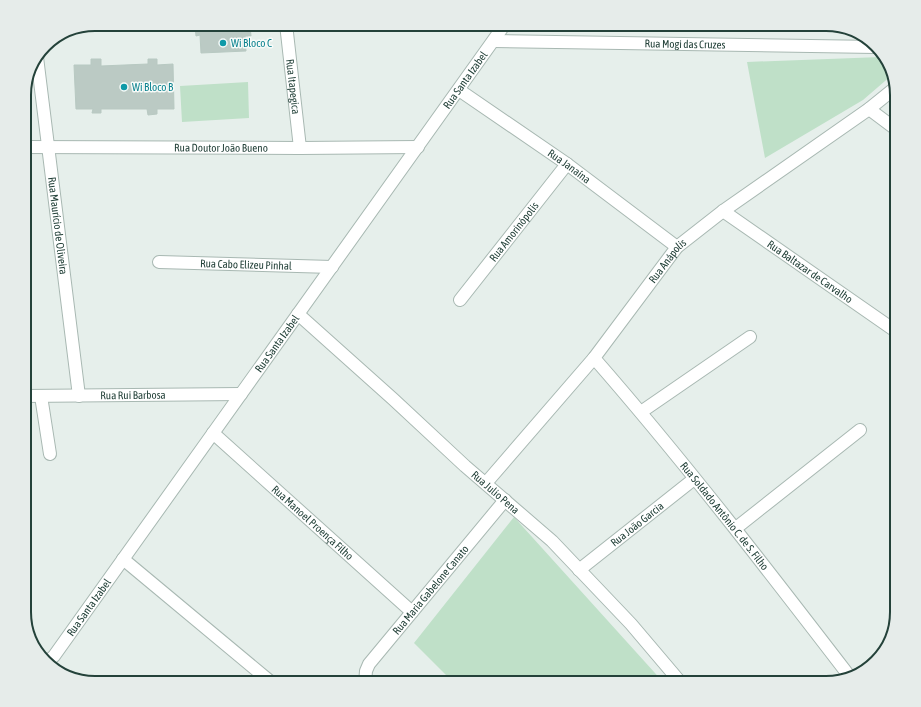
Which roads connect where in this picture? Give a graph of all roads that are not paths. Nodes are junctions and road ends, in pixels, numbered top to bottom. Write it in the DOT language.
graph roads {
  1 [pos="287,31"];
  2 [pos="501,31"];
  3 [pos="494,41"];
  4 [pos="868,47"];
  5 [pos="38,67"];
  6 [pos="458,90"];
  7 [pos="890,92"];
  8 [pos="869,109"];
  9 [pos="890,125"];
  10 [pos="31,147"];
  11 [pos="48,147"];
  12 [pos="418,147"];
  13 [pos="300,148"];
  14 [pos="567,164"];
  15 [pos="723,211"];
  16 [pos="677,247"];
  17 [pos="159,262"];
  18 [pos="332,267"];
  19 [pos="460,300"];
  20 [pos="298,314"];
  21 [pos="890,327"];
  22 [pos="750,337"];
  23 [pos="594,358"];
  24 [pos="241,394"];
  25 [pos="31,396"];
  26 [pos="41,396"];
  27 [pos="79,396"];
  28 [pos="641,412"];
  29 [pos="860,430"];
  30 [pos="213,433"];
  31 [pos="50,454"];
  32 [pos="694,479"];
  33 [pos="486,483"];
  34 [pos="505,500"];
  35 [pos="736,528"];
  36 [pos="123,559"];
  37 [pos="579,570"];
  38 [pos="412,612"];
  39 [pos="51,658"];
  40 [pos="847,673"];
  41 [pos="264,676"];
  42 [pos="366,676"];
  43 [pos="675,676"];
  1 -- 13 [label="street, Rua Itapegica"];
  2 -- 3 [label="street, Rua Santa Izabel"];
  3 -- 4 [label="street, Rua Mogi das Cruzes"];
  3 -- 6 [label="street, Rua Santa Izabel"];
  5 -- 11 [label="street, Rua Maurício de Oliveira"];
  6 -- 12 [label="street, Rua Santa Izabel"];
  6 -- 14 [label="street, Rua Janaína"];
  7 -- 8 [label="street, Rua Anápolis"];
  8 -- 9 [label="street"];
  8 -- 15 [label="street, Rua Anápolis"];
  10 -- 11 [label="street, Rua Doutor João Bueno"];
  11 -- 13 [label="street, Rua Doutor João Bueno"];
  11 -- 27 [label="street, Rua Maurício de Oliveira"];
  12 -- 13 [label="street, Rua Doutor João Bueno"];
  12 -- 18 [label="street, Rua Santa Izabel"];
  14 -- 16 [label="street, Rua Janaína"];
  14 -- 19 [label="street, Rua Amorinópolis"];
  15 -- 16 [label="street, Rua Anápolis"];
  15 -- 21 [label="street, Rua Baltazar de Carvalho"];
  16 -- 23 [label="street, Rua Anápolis"];
  17 -- 18 [label="street, Rua Cabo Elizeu Pinhal"];
  18 -- 20 [label="street, Rua Santa Izabel"];
  20 -- 24 [label="street, Rua Santa Izabel"];
  20 -- 33 [label="street, Rua Julio Pena"];
  22 -- 28 [label="street"];
  23 -- 28 [label="street, Rua Soldado Antônio C. de S. Filho"];
  23 -- 33 [label="street, Rua Anápolis"];
  24 -- 27 [label="street, Rua Rui Barbosa"];
  24 -- 30 [label="street, Rua Santa Izabel"];
  25 -- 26 [label="street, Rua Rui Barbosa"];
  26 -- 27 [label="street, Rua Rui Barbosa"];
  26 -- 31 [label="street"];
  28 -- 32 [label="street, Rua Soldado Antônio C. de S. Filho"];
  29 -- 35 [label="street"];
  30 -- 36 [label="street, Rua Santa Izabel"];
  30 -- 38 [label="street, Rua Manoel Proença Filho"];
  32 -- 35 [label="street, Rua Soldado Antônio C. de S. Filho"];
  32 -- 37 [label="street, Rua João Garcia"];
  33 -- 34 [label="street, Rua Julio Pena"];
  34 -- 37 [label="street, Rua Julio Pena"];
  34 -- 38 [label="street, Rua Maria Gabelone Canato"];
  35 -- 40 [label="street, Rua Soldado Antônio C. de S. Filho"];
  36 -- 39 [label="street, Rua Santa Izabel"];
  36 -- 41 [label="street"];
  37 -- 43 [label="street, Rua Julio Pena"];
  38 -- 42 [label="street, Rua Maria Gabelone Canato"];
}
